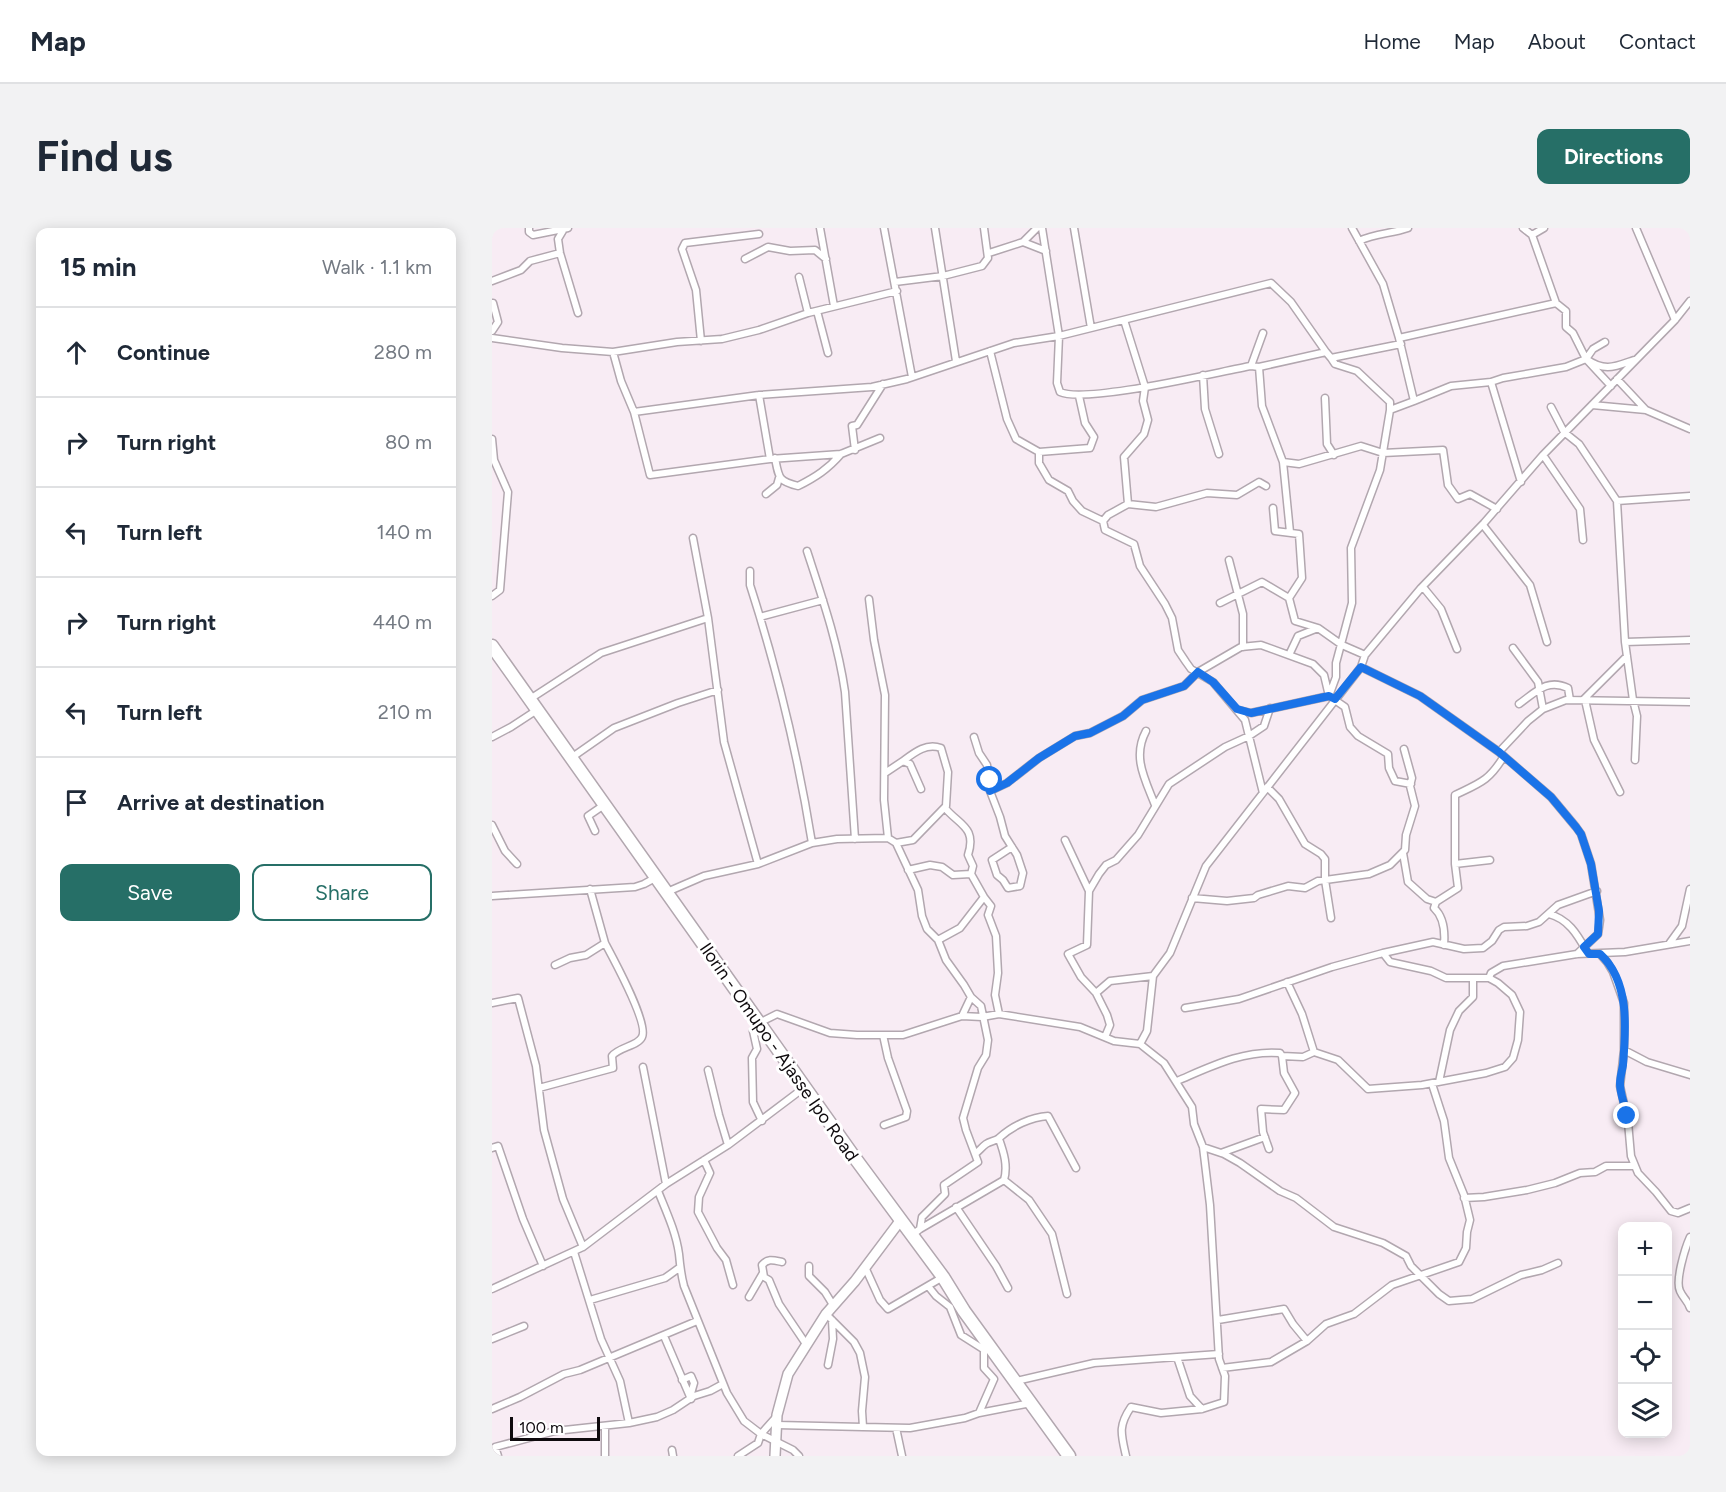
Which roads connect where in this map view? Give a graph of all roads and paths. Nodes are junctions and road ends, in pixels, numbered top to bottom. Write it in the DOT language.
graph roads {
  1 [pos="529,228"];
  2 [pos="820,228"];
  3 [pos="885,228"];
  4 [pos="935,228"];
  5 [pos="984,228"];
  6 [pos="1037,228"];
  7 [pos="1042,228"];
  8 [pos="1074,228"];
  9 [pos="1352,228"];
  10 [pos="1408,228"];
  11 [pos="1522,228"];
  12 [pos="1544,228"];
  13 [pos="1636,228"];
  14 [pos="566,229"];
  15 [pos="759,234"];
  16 [pos="1532,235"];
  17 [pos="1359,241"];
  18 [pos="1023,242"];
  19 [pos="1046,250"];
  20 [pos="560,253"];
  21 [pos="989,253"];
  22 [pos="745,259"];
  23 [pos="826,259"];
  24 [pos="943,276"];
  25 [pos="799,277"];
  26 [pos="492,281"];
  27 [pos="895,282"];
  28 [pos="897,291"];
  29 [pos="1690,301"];
  30 [pos="493,303"];
  31 [pos="1556,303"];
  32 [pos="834,306"];
  33 [pos="817,311"];
  34 [pos="578,313"];
  35 [pos="808,313"];
  36 [pos="1125,320"];
  37 [pos="1675,320"];
  38 [pos="1091,328"];
  39 [pos="492,331"];
  40 [pos="1263,333"];
  41 [pos="1059,336"];
  42 [pos="492,338"];
  43 [pos="701,341"];
  44 [pos="1400,341"];
  45 [pos="1605,342"];
  46 [pos="990,351"];
  47 [pos="613,352"];
  48 [pos="828,353"];
  49 [pos="1328,355"];
  50 [pos="1586,359"];
  51 [pos="1637,359"];
  52 [pos="956,361"];
  53 [pos="1255,366"];
  54 [pos="1203,375"];
  55 [pos="912,377"];
  56 [pos="1617,379"];
  57 [pos="1491,382"];
  58 [pos="883,384"];
  59 [pos="1611,386"];
  60 [pos="1145,387"];
  61 [pos="759,396"];
  62 [pos="1079,396"];
  63 [pos="1325,398"];
  64 [pos="1414,401"];
  65 [pos="1592,405"];
  66 [pos="1551,407"];
  67 [pos="1390,410"];
  68 [pos="1646,410"];
  69 [pos="634,412"];
  70 [pos="1690,429"];
  71 [pos="1564,432"];
  72 [pos="880,438"];
  73 [pos="492,439"];
  74 [pos="855,450"];
  75 [pos="1039,452"];
  76 [pos="1383,453"];
  77 [pos="842,454"];
  78 [pos="1219,454"];
  79 [pos="1334,455"];
  80 [pos="1543,455"];
  81 [pos="773,458"];
  82 [pos="1283,462"];
  83 [pos="779,478"];
  84 [pos="1521,482"];
  85 [pos="1266,486"];
  86 [pos="766,494"];
  87 [pos="1690,496"];
  88 [pos="1617,501"];
  89 [pos="1128,504"];
  90 [pos="1272,508"];
  91 [pos="1497,509"];
  92 [pos="1103,521"];
  93 [pos="1483,525"];
  94 [pos="1290,532"];
  95 [pos="693,538"];
  96 [pos="1582,540"];
  97 [pos="807,551"];
  98 [pos="1229,560"];
  99 [pos="750,571"];
  100 [pos="1423,587"];
  101 [pos="1237,594"];
  102 [pos="492,596"];
  103 [pos="1290,598"];
  104 [pos="869,599"];
  105 [pos="823,600"];
  106 [pos="1220,603"];
  107 [pos="760,617"];
  108 [pos="708,618"];
  109 [pos="1318,628"];
  110 [pos="1690,640"];
  111 [pos="1547,642"];
  112 [pos="1625,642"];
  113 [pos="1342,645"];
  114 [pos="492,646"];
  115 [pos="1243,647"];
  116 [pos="1513,648"];
  117 [pos="1457,649"];
  118 [pos="1289,655"];
  119 [pos="1365,655"];
  120 [pos="1627,656"];
  121 [pos="1361,667"];
  122 [pos="1198,672"];
  123 [pos="1540,688"];
  124 [pos="718,690"];
  125 [pos="1332,698"];
  126 [pos="530,699"];
  127 [pos="1570,700"];
  128 [pos="1584,700"];
  129 [pos="1633,700"];
  130 [pos="1690,702"];
  131 [pos="1520,704"];
  132 [pos="1270,708"];
  133 [pos="1543,709"];
  134 [pos="537,710"];
  135 [pos="1239,710"];
  136 [pos="1146,730"];
  137 [pos="1249,736"];
  138 [pos="492,737"];
  139 [pos="974,737"];
  140 [pos="1404,749"];
  141 [pos="1502,754"];
  142 [pos="571,759"];
  143 [pos="1635,760"];
  144 [pos="903,761"];
  145 [pos="885,774"];
  146 [pos="1411,784"];
  147 [pos="921,789"];
  148 [pos="1265,790"];
  149 [pos="990,791"];
  150 [pos="1620,792"];
  151 [pos="604,805"];
  152 [pos="1155,805"];
  153 [pos="945,808"];
  154 [pos="492,825"];
  155 [pos="595,831"];
  156 [pos="888,838"];
  157 [pos="855,839"];
  158 [pos="1065,840"];
  159 [pos="812,843"];
  160 [pos="896,843"];
  161 [pos="1012,847"];
  162 [pos="1403,852"];
  163 [pos="1490,860"];
  164 [pos="517,864"];
  165 [pos="758,864"];
  166 [pos="1455,864"];
  167 [pos="908,870"];
  168 [pos="971,874"];
  169 [pos="655,878"];
  170 [pos="1325,880"];
  171 [pos="590,889"];
  172 [pos="1690,889"];
  173 [pos="1089,891"];
  174 [pos="1597,891"];
  175 [pos="667,892"];
  176 [pos="492,896"];
  177 [pos="984,897"];
  178 [pos="1192,898"];
  179 [pos="1436,902"];
  180 [pos="1550,914"];
  181 [pos="1331,918"];
  182 [pos="938,940"];
  183 [pos="1690,941"];
  184 [pos="605,943"];
  185 [pos="1669,944"];
  186 [pos="1444,945"];
  187 [pos="1584,947"];
  188 [pos="1383,953"];
  189 [pos="1577,954"];
  190 [pos="1589,954"];
  191 [pos="1600,954"];
  192 [pos="555,965"];
  193 [pos="1153,976"];
  194 [pos="1473,978"];
  195 [pos="1489,978"];
  196 [pos="1287,982"];
  197 [pos="1096,993"];
  198 [pos="970,997"];
  199 [pos="492,1003"];
  200 [pos="1185,1008"];
  201 [pos="999,1014"];
  202 [pos="962,1016"];
  203 [pos="982,1017"];
  204 [pos="759,1023"];
  205 [pos="883,1035"];
  206 [pos="1105,1037"];
  207 [pos="1140,1044"];
  208 [pos="1624,1050"];
  209 [pos="1314,1052"];
  210 [pos="1282,1056"];
  211 [pos="643,1067"];
  212 [pos="708,1070"];
  213 [pos="1690,1075"];
  214 [pos="1177,1081"];
  215 [pos="1435,1083"];
  216 [pos="806,1087"];
  217 [pos="539,1088"];
  218 [pos="762,1121"];
  219 [pos="884,1125"];
  220 [pos="1265,1137"];
  221 [pos="999,1139"];
  222 [pos="728,1145"];
  223 [pos="1203,1147"];
  224 [pos="492,1148"];
  225 [pos="1269,1149"];
  226 [pos="1221,1153"];
  227 [pos="975,1154"];
  228 [pos="704,1160"];
  229 [pos="1634,1166"];
  230 [pos="1076,1168"];
  231 [pos="1004,1180"];
  232 [pos="666,1184"];
  233 [pos="658,1191"];
  234 [pos="1464,1198"];
  235 [pos="956,1208"];
  236 [pos="1690,1208"];
  237 [pos="900,1221"];
  238 [pos="916,1232"];
  239 [pos="1690,1238"];
  240 [pos="583,1247"];
  241 [pos="574,1252"];
  242 [pos="782,1262"];
  243 [pos="1558,1263"];
  244 [pos="543,1266"];
  245 [pos="809,1266"];
  246 [pos="865,1267"];
  247 [pos="679,1268"];
  248 [pos="763,1273"];
  249 [pos="1420,1275"];
  250 [pos="943,1277"];
  251 [pos="733,1286"];
  252 [pos="928,1286"];
  253 [pos="1008,1288"];
  254 [pos="492,1289"];
  255 [pos="1068,1294"];
  256 [pos="749,1297"];
  257 [pos="590,1300"];
  258 [pos="833,1305"];
  259 [pos="1690,1308"];
  260 [pos="829,1316"];
  261 [pos="1218,1320"];
  262 [pos="697,1321"];
  263 [pos="524,1326"];
  264 [pos="664,1336"];
  265 [pos="492,1339"];
  266 [pos="1307,1341"];
  267 [pos="806,1344"];
  268 [pos="986,1348"];
  269 [pos="1219,1354"];
  270 [pos="608,1357"];
  271 [pos="1178,1357"];
  272 [pos="828,1365"];
  273 [pos="1222,1368"];
  274 [pos="1016,1382"];
  275 [pos="723,1384"];
  276 [pos="690,1398"];
  277 [pos="1031,1403"];
  278 [pos="1202,1408"];
  279 [pos="492,1409"];
  280 [pos="979,1413"];
  281 [pos="777,1420"];
  282 [pos="629,1423"];
  283 [pos="605,1426"];
  284 [pos="863,1427"];
  285 [pos="896,1428"];
  286 [pos="761,1434"];
  287 [pos="775,1442"];
  288 [pos="494,1447"];
  289 [pos="498,1456"];
  290 [pos="605,1456"];
  291 [pos="738,1456"];
  292 [pos="775,1456"];
  293 [pos="799,1456"];
  294 [pos="902,1456"];
  295 [pos="1070,1456"];
  296 [pos="1126,1456"];
  1 -- 14 [label="street"];
  2 -- 23 [label="street"];
  3 -- 27 [label="street"];
  4 -- 24 [label="street"];
  5 -- 21 [label="street"];
  6 -- 18 [label="street"];
  7 -- 19 [label="street"];
  8 -- 38 [label="street"];
  9 -- 17 [label="street"];
  10 -- 17 [label="street"];
  11 -- 16 [label="street"];
  12 -- 16 [label="street"];
  13 -- 37 [label="street"];
  14 -- 20 [label="street"];
  15 -- 43 [label="street"];
  16 -- 31 [label="street"];
  17 -- 44 [label="street"];
  18 -- 19 [label="street"];
  18 -- 21 [label="street"];
  19 -- 41 [label="street"];
  20 -- 26 [label="street"];
  20 -- 34 [label="street"];
  21 -- 24 [label="street"];
  22 -- 23 [label="street"];
  23 -- 32 [label="street"];
  24 -- 27 [label="street"];
  24 -- 52 [label="street"];
  25 -- 35 [label="street"];
  27 -- 28 [label="street"];
  28 -- 32 [label="street"];
  28 -- 55 [label="street"];
  29 -- 37 [label="street"];
  30 -- 39 [label="street"];
  31 -- 44 [label="street"];
  31 -- 50 [label="street"];
  32 -- 33 [label="street"];
  33 -- 35 [label="street"];
  33 -- 48 [label="street"];
  35 -- 43 [label="street"];
  36 -- 38 [label="street"];
  36 -- 49 [label="street"];
  36 -- 60 [label="street"];
  37 -- 51 [label="street"];
  38 -- 41 [label="street"];
  40 -- 53 [label="street"];
  41 -- 46 [label="street"];
  41 -- 62 [label="street"];
  42 -- 47 [label="street"];
  43 -- 47 [label="street"];
  44 -- 49 [label="street"];
  44 -- 64 [label="street"];
  45 -- 50 [label="street"];
  46 -- 52 [label="street"];
  46 -- 75 [label="street"];
  47 -- 69 [label="street"];
  49 -- 53 [label="street"];
  49 -- 67 [label="street"];
  50 -- 51 [label="street"];
  50 -- 57 [label="street"];
  50 -- 59 [label="street"];
  51 -- 56 [label="street"];
  52 -- 55 [label="street"];
  53 -- 54 [label="street"];
  53 -- 82 [label="street"];
  54 -- 60 [label="street"];
  54 -- 78 [label="street"];
  55 -- 58 [label="street"];
  56 -- 59 [label="street"];
  56 -- 68 [label="street"];
  57 -- 64 [label="street"];
  57 -- 84 [label="street"];
  58 -- 61 [label="street"];
  58 -- 74 [label="street"];
  59 -- 65 [label="street"];
  60 -- 62 [label="street"];
  60 -- 89 [label="street"];
  61 -- 69 [label="street"];
  61 -- 81 [label="street"];
  62 -- 75 [label="street"];
  63 -- 79 [label="street"];
  64 -- 67 [label="street"];
  65 -- 68 [label="street"];
  65 -- 71 [label="street"];
  66 -- 71 [label="street"];
  67 -- 76 [label="street"];
  68 -- 70 [label="street"];
  69 -- 81 [label="street"];
  71 -- 80 [label="street"];
  71 -- 88 [label="street"];
  72 -- 74 [label="street"];
  73 -- 102 [label="street"];
  74 -- 77 [label="street"];
  75 -- 92 [label="street"];
  76 -- 79 [label="street"];
  76 -- 91 [label="street"];
  76 -- 113 [label="street"];
  77 -- 81 [label="street"];
  77 -- 83 [label="street"];
  79 -- 82 [label="street"];
  80 -- 84 [label="street"];
  80 -- 96 [label="street"];
  81 -- 83 [label="street"];
  82 -- 94 [label="street"];
  83 -- 86 [label="street"];
  84 -- 91 [label="street"];
  85 -- 89 [label="street"];
  87 -- 88 [label="street"];
  88 -- 112 [label="street"];
  89 -- 92 [label="street"];
  90 -- 94 [label="street"];
  91 -- 93 [label="street"];
  92 -- 122 [label="street"];
  93 -- 100 [label="street"];
  93 -- 111 [label="street"];
  94 -- 103 [label="street"];
  95 -- 108 [label="street"];
  97 -- 105 [label="street"];
  98 -- 101 [label="street"];
  99 -- 107 [label="street"];
  100 -- 117 [label="street"];
  100 -- 119 [label="street"];
  101 -- 103 [label="street"];
  101 -- 106 [label="street"];
  101 -- 115 [label="street"];
  103 -- 109 [label="street"];
  104 -- 145 [label="street"];
  105 -- 107 [label="street"];
  105 -- 157 [label="street"];
  107 -- 159 [label="street"];
  108 -- 124 [label="street"];
  108 -- 126 [label="street"];
  109 -- 113 [label="street"];
  109 -- 118 [label="street"];
  110 -- 112 [label="street"];
  112 -- 120 [label="street"];
  113 -- 119 [label="street"];
  113 -- 125 [label="street"];
  114 -- 126 [label="highway, Ilorin - Omupo - Ajasse Ipo Road"];
  115 -- 118 [label="street"];
  115 -- 122 [label="street"];
  116 -- 123 [label="street"];
  118 -- 125 [label="street"];
  119 -- 121 [label="street"];
  120 -- 128 [label="street"];
  120 -- 129 [label="street"];
  121 -- 125 [label="street"];
  121 -- 141 [label="street"];
  122 -- 135 [label="street"];
  122 -- 149 [label="street"];
  123 -- 127 [label="street"];
  123 -- 131 [label="street"];
  123 -- 133 [label="street"];
  124 -- 142 [label="street"];
  124 -- 165 [label="street"];
  125 -- 132 [label="street"];
  125 -- 146 [label="street"];
  125 -- 148 [label="street"];
  126 -- 134 [label="highway, Ilorin - Omupo - Ajasse Ipo Road"];
  127 -- 128 [label="street"];
  127 -- 133 [label="street"];
  128 -- 129 [label="street"];
  128 -- 150 [label="street"];
  129 -- 130 [label="street"];
  129 -- 143 [label="street"];
  132 -- 135 [label="street"];
  132 -- 137 [label="street"];
  133 -- 141 [label="street"];
  134 -- 138 [label="street"];
  134 -- 142 [label="highway, Ilorin - Omupo - Ajasse Ipo Road"];
  135 -- 137 [label="street"];
  136 -- 152 [label="street"];
  137 -- 148 [label="street"];
  137 -- 152 [label="street"];
  139 -- 149 [label="street"];
  140 -- 146 [label="street"];
  141 -- 166 [label="street"];
  141 -- 174 [label="street"];
  142 -- 151 [label="highway, Ilorin - Omupo - Ajasse Ipo Road"];
  144 -- 145 [label="street"];
  144 -- 147 [label="street"];
  144 -- 153 [label="street"];
  145 -- 156 [label="street"];
  146 -- 162 [label="street"];
  148 -- 170 [label="street"];
  148 -- 178 [label="street"];
  149 -- 161 [label="street"];
  151 -- 155 [label="street"];
  151 -- 169 [label="highway, Ilorin - Omupo - Ajasse Ipo Road"];
  152 -- 173 [label="street"];
  153 -- 160 [label="street"];
  153 -- 168 [label="street"];
  154 -- 164 [label="street"];
  156 -- 157 [label="street"];
  156 -- 160 [label="street"];
  157 -- 159 [label="street"];
  158 -- 173 [label="street"];
  159 -- 165 [label="street"];
  160 -- 167 [label="street"];
  161 -- 161 [label="street"];
  162 -- 170 [label="street"];
  162 -- 179 [label="street"];
  163 -- 166 [label="street"];
  165 -- 175 [label="street"];
  166 -- 179 [label="street"];
  167 -- 168 [label="street"];
  167 -- 182 [label="street"];
  168 -- 177 [label="street"];
  169 -- 171 [label="street"];
  169 -- 175 [label="highway, Ilorin - Omupo - Ajasse Ipo Road"];
  170 -- 178 [label="street"];
  170 -- 181 [label="street"];
  171 -- 176 [label="street"];
  171 -- 184 [label="street"];
  172 -- 185 [label="street"];
  173 -- 197 [label="street"];
  174 -- 180 [label="street"];
  174 -- 187 [label="street"];
  175 -- 204 [label="highway, Ilorin - Omupo - Ajasse Ipo Road"];
  177 -- 182 [label="street"];
  177 -- 201 [label="street"];
  178 -- 193 [label="street"];
  179 -- 186 [label="street"];
  180 -- 186 [label="street"];
  180 -- 187 [label="street"];
  182 -- 198 [label="street"];
  183 -- 185 [label="street"];
  184 -- 192 [label="street"];
  184 -- 217 [label="street"];
  185 -- 191 [label="street"];
  186 -- 188 [label="street"];
  187 -- 189 [label="street"];
  187 -- 190 [label="street"];
  188 -- 194 [label="street"];
  188 -- 196 [label="street"];
  189 -- 190 [label="street"];
  189 -- 195 [label="street"];
  190 -- 191 [label="street"];
  191 -- 208 [label="street"];
  193 -- 197 [label="street"];
  193 -- 207 [label="street"];
  194 -- 195 [label="street"];
  194 -- 215 [label="street"];
  195 -- 215 [label="street"];
  196 -- 200 [label="street"];
  196 -- 209 [label="street"];
  197 -- 206 [label="street"];
  198 -- 202 [label="street"];
  198 -- 203 [label="street"];
  199 -- 217 [label="street"];
  201 -- 203 [label="street"];
  201 -- 206 [label="street"];
  202 -- 203 [label="street"];
  202 -- 205 [label="street"];
  203 -- 227 [label="street"];
  204 -- 205 [label="street"];
  204 -- 216 [label="highway, Ilorin - Omupo - Ajasse Ipo Road"];
  204 -- 218 [label="street"];
  205 -- 219 [label="street"];
  206 -- 207 [label="street"];
  207 -- 214 [label="street"];
  208 -- 213 [label="street"];
  208 -- 229 [label="street"];
  209 -- 210 [label="street"];
  209 -- 215 [label="street"];
  210 -- 214 [label="street"];
  210 -- 220 [label="street"];
  211 -- 232 [label="street"];
  212 -- 222 [label="street"];
  214 -- 223 [label="street"];
  215 -- 234 [label="street"];
  216 -- 218 [label="street"];
  216 -- 237 [label="highway, Ilorin - Omupo - Ajasse Ipo Road"];
  217 -- 240 [label="street"];
  218 -- 222 [label="street"];
  220 -- 225 [label="street"];
  220 -- 226 [label="street"];
  221 -- 227 [label="street"];
  221 -- 230 [label="street"];
  221 -- 231 [label="street"];
  222 -- 228 [label="street"];
  223 -- 226 [label="street"];
  223 -- 261 [label="street"];
  224 -- 244 [label="street"];
  226 -- 249 [label="street"];
  227 -- 238 [label="street"];
  228 -- 232 [label="street"];
  228 -- 251 [label="street"];
  229 -- 234 [label="street"];
  229 -- 236 [label="street"];
  231 -- 235 [label="street"];
  231 -- 255 [label="street"];
  232 -- 233 [label="street"];
  233 -- 240 [label="street"];
  233 -- 247 [label="street"];
  234 -- 249 [label="street"];
  235 -- 238 [label="street"];
  235 -- 253 [label="street"];
  237 -- 238 [label="highway, Ilorin - Omupo - Ajasse Ipo Road"];
  237 -- 246 [label="street"];
  238 -- 250 [label="highway, Ilorin - Omupo - Ajasse Ipo Road"];
  239 -- 259 [label="street"];
  240 -- 241 [label="street"];
  241 -- 244 [label="street"];
  241 -- 257 [label="street"];
  242 -- 248 [label="street"];
  243 -- 249 [label="street"];
  244 -- 254 [label="street"];
  245 -- 258 [label="street"];
  246 -- 252 [label="street"];
  246 -- 258 [label="street"];
  247 -- 257 [label="street"];
  247 -- 262 [label="street"];
  248 -- 256 [label="street"];
  248 -- 267 [label="street"];
  249 -- 266 [label="street"];
  250 -- 252 [label="street"];
  250 -- 268 [label="highway, Ilorin - Omupo - Ajasse Ipo Road"];
  252 -- 268 [label="street"];
  257 -- 270 [label="street"];
  258 -- 260 [label="street"];
  260 -- 267 [label="street"];
  260 -- 272 [label="street"];
  260 -- 284 [label="street"];
  261 -- 266 [label="street"];
  261 -- 269 [label="street"];
  262 -- 264 [label="street"];
  262 -- 275 [label="street"];
  263 -- 265 [label="street"];
  264 -- 270 [label="street"];
  264 -- 276 [label="street"];
  266 -- 273 [label="street"];
  267 -- 281 [label="street"];
  268 -- 274 [label="highway, Ilorin - Omupo - Ajasse Ipo Road"];
  268 -- 280 [label="street"];
  269 -- 271 [label="street"];
  269 -- 273 [label="street"];
  270 -- 279 [label="street"];
  270 -- 282 [label="street"];
  271 -- 274 [label="street"];
  271 -- 278 [label="street"];
  273 -- 278 [label="street"];
  274 -- 277 [label="highway, Ilorin - Omupo - Ajasse Ipo Road"];
  275 -- 276 [label="street"];
  275 -- 286 [label="street"];
  276 -- 282 [label="street"];
  277 -- 280 [label="street"];
  277 -- 295 [label="highway, Ilorin - Omupo - Ajasse Ipo Road"];
  278 -- 296 [label="street"];
  280 -- 285 [label="street"];
  281 -- 284 [label="street"];
  281 -- 286 [label="street"];
  281 -- 287 [label="street"];
  282 -- 283 [label="street"];
  283 -- 288 [label="street"];
  283 -- 290 [label="street"];
  284 -- 285 [label="street"];
  285 -- 294 [label="street"];
  286 -- 287 [label="street"];
  286 -- 291 [label="street"];
  287 -- 292 [label="street"];
  287 -- 293 [label="street"];
  288 -- 289 [label="street"];
}
